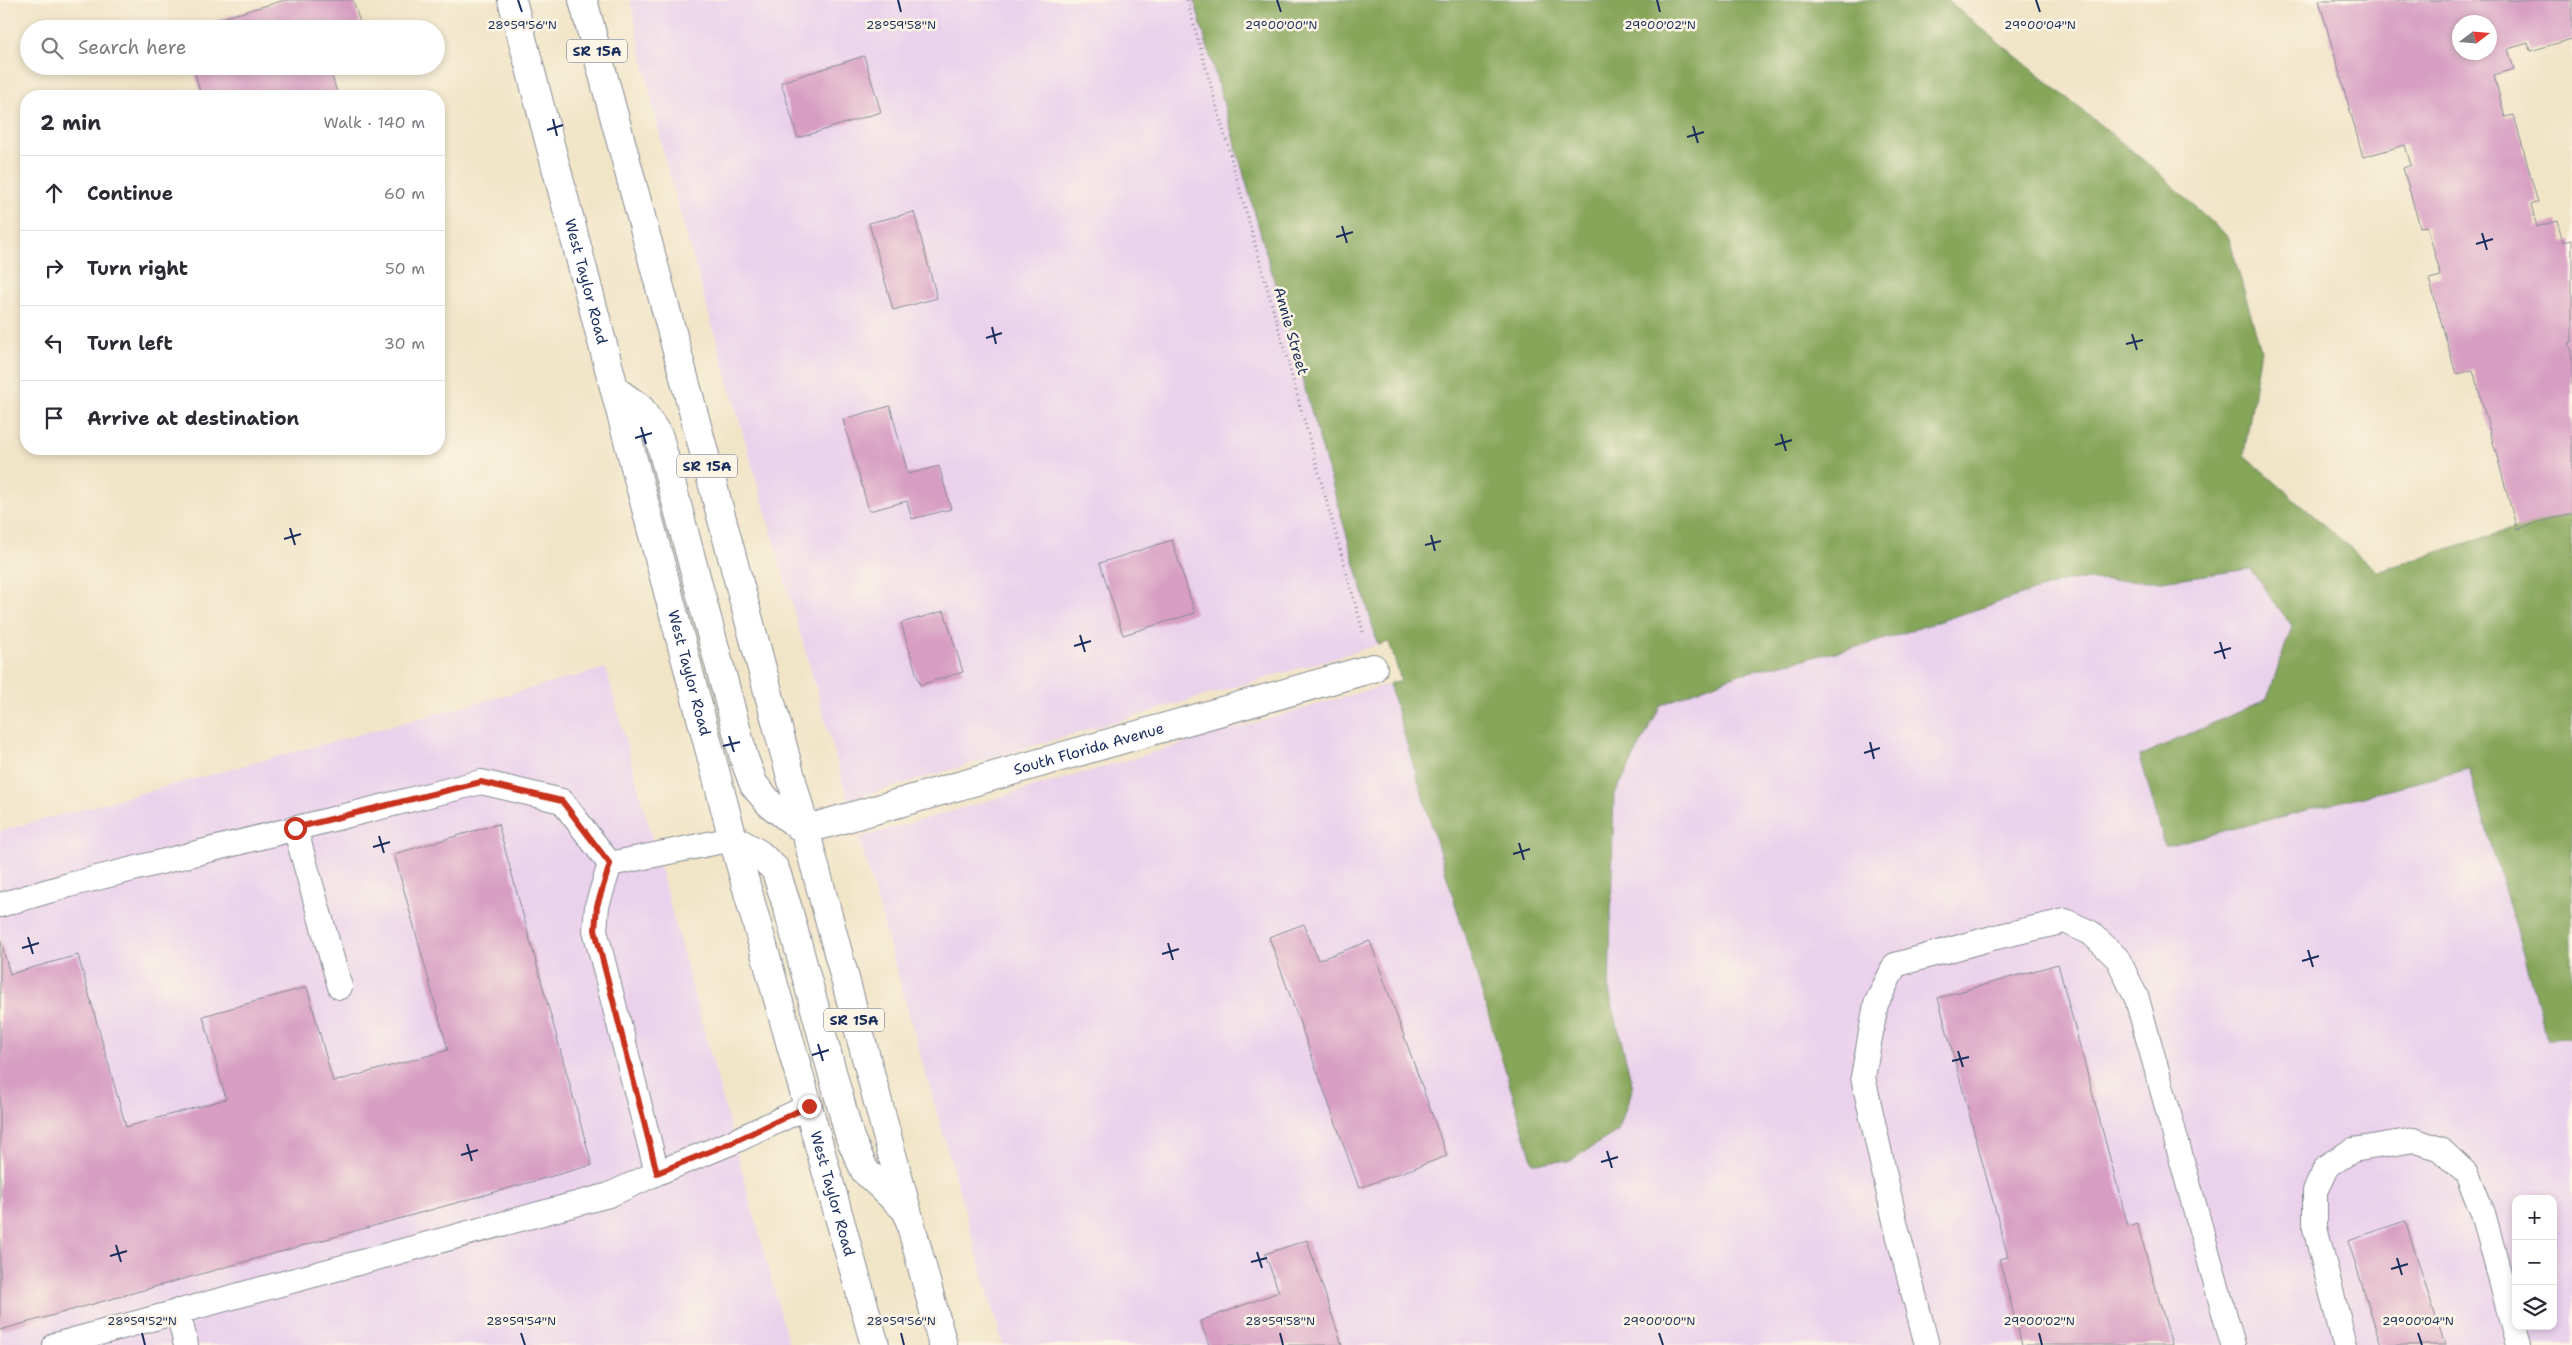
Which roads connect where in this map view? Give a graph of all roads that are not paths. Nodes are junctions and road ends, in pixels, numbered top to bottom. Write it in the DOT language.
graph roads {
  1 [pos="512,0"];
  2 [pos="583,0"];
  3 [pos="614,390"];
  4 [pos="1373,668"];
  5 [pos="295,828"];
  6 [pos="804,830"];
  7 [pos="733,839"];
  8 [pos="610,864"];
  9 [pos="0,905"];
  10 [pos="340,987"];
  11 [pos="809,1106"];
  12 [pos="657,1173"];
  13 [pos="905,1209"];
  14 [pos="178,1311"];
  15 [pos="55,1345"];
  16 [pos="186,1345"];
  17 [pos="875,1345"];
  18 [pos="942,1345"];
  19 [pos="1927,1345"];
  20 [pos="2233,1345"];
  21 [pos="2345,1345"];
  22 [pos="2518,1345"];
  1 -- 3 [label="main road, West Taylor Road"];
  2 -- 6 [label="main road, SR 15A"];
  3 -- 6 [label="main road"];
  3 -- 7 [label="main road, West Taylor Road"];
  4 -- 6 [label="main road, South Florida Avenue"];
  5 -- 8 [label="lane"];
  5 -- 9 [label="lane"];
  5 -- 10 [label="lane"];
  6 -- 13 [label="main road, SR 15A"];
  7 -- 8 [label="lane"];
  7 -- 11 [label="main road, West Taylor Road"];
  7 -- 13 [label="main road"];
  8 -- 12 [label="lane"];
  11 -- 12 [label="lane"];
  11 -- 17 [label="main road, West Taylor Road"];
  12 -- 14 [label="lane"];
  13 -- 18 [label="main road, SR 15A"];
  14 -- 15 [label="lane"];
  14 -- 16 [label="lane"];
  19 -- 20 [label="lane"];
  21 -- 22 [label="lane"];
}
